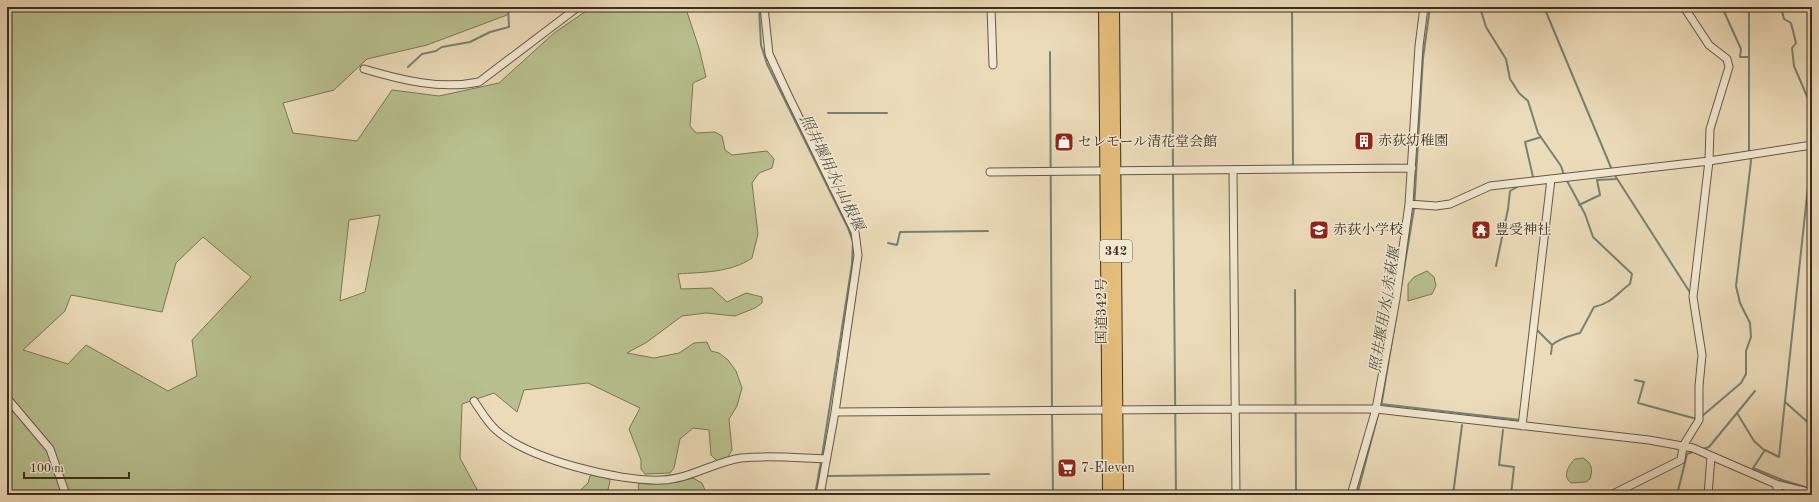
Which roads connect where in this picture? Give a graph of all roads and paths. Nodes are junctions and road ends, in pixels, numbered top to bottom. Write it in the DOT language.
graph roads {
  1 [pos="578,7"];
  2 [pos="764,7"];
  3 [pos="991,7"];
  4 [pos="1104,7"];
  5 [pos="1114,7"];
  6 [pos="1424,7"];
  7 [pos="1684,7"];
  8 [pos="992,65"];
  9 [pos="364,69"];
  10 [pos="1812,145"];
  11 [pos="1708,161"];
  12 [pos="1412,168"];
  13 [pos="1233,170"];
  14 [pos="1110,171"];
  15 [pos="990,172"];
  16 [pos="1551,179"];
  17 [pos="1409,204"];
  18 [pos="7,398"];
  19 [pos="474,401"];
  20 [pos="1235,409"];
  21 [pos="1376,409"];
  22 [pos="1112,410"];
  23 [pos="834,412"];
  24 [pos="1522,426"];
  25 [pos="1683,446"];
  26 [pos="1711,456"];
  27 [pos="826,459"];
  28 [pos="1776,484"];
  29 [pos="1812,493"];
  30 [pos="66,495"];
  31 [pos="820,495"];
  32 [pos="1108,495"];
  33 [pos="1118,495"];
  34 [pos="1236,495"];
  35 [pos="1352,495"];
  36 [pos="1611,495"];
  37 [pos="1708,495"];
  38 [pos="1779,495"];
  1 -- 9 [label="street"];
  2 -- 23 [label="street"];
  3 -- 8 [label="street"];
  4 -- 14 [label="highway, 国道342号 / 342"];
  5 -- 14 [label="highway, 国道342号 / 342"];
  6 -- 12 [label="street"];
  7 -- 11 [label="street"];
  10 -- 11 [label="street"];
  11 -- 16 [label="street"];
  11 -- 25 [label="street"];
  12 -- 13 [label="street"];
  12 -- 17 [label="street"];
  13 -- 14 [label="street"];
  13 -- 20 [label="street"];
  14 -- 15 [label="street"];
  14 -- 22 [label="highway, 国道342号 / 342"];
  16 -- 17 [label="street"];
  16 -- 24 [label="street"];
  17 -- 21 [label="street"];
  18 -- 30 [label="street"];
  19 -- 27 [label="street"];
  20 -- 21 [label="street"];
  20 -- 22 [label="street"];
  20 -- 34 [label="street"];
  21 -- 24 [label="street"];
  21 -- 35 [label="street"];
  22 -- 23 [label="street"];
  22 -- 32 [label="highway, 国道342号 / 342"];
  22 -- 33 [label="highway, 国道342号 / 342"];
  23 -- 27 [label="street"];
  24 -- 25 [label="street"];
  25 -- 26 [label="street"];
  25 -- 36 [label="street"];
  26 -- 28 [label="street"];
  26 -- 37 [label="street"];
  27 -- 31 [label="street"];
  28 -- 29 [label="street"];
  28 -- 38 [label="street"];
}
